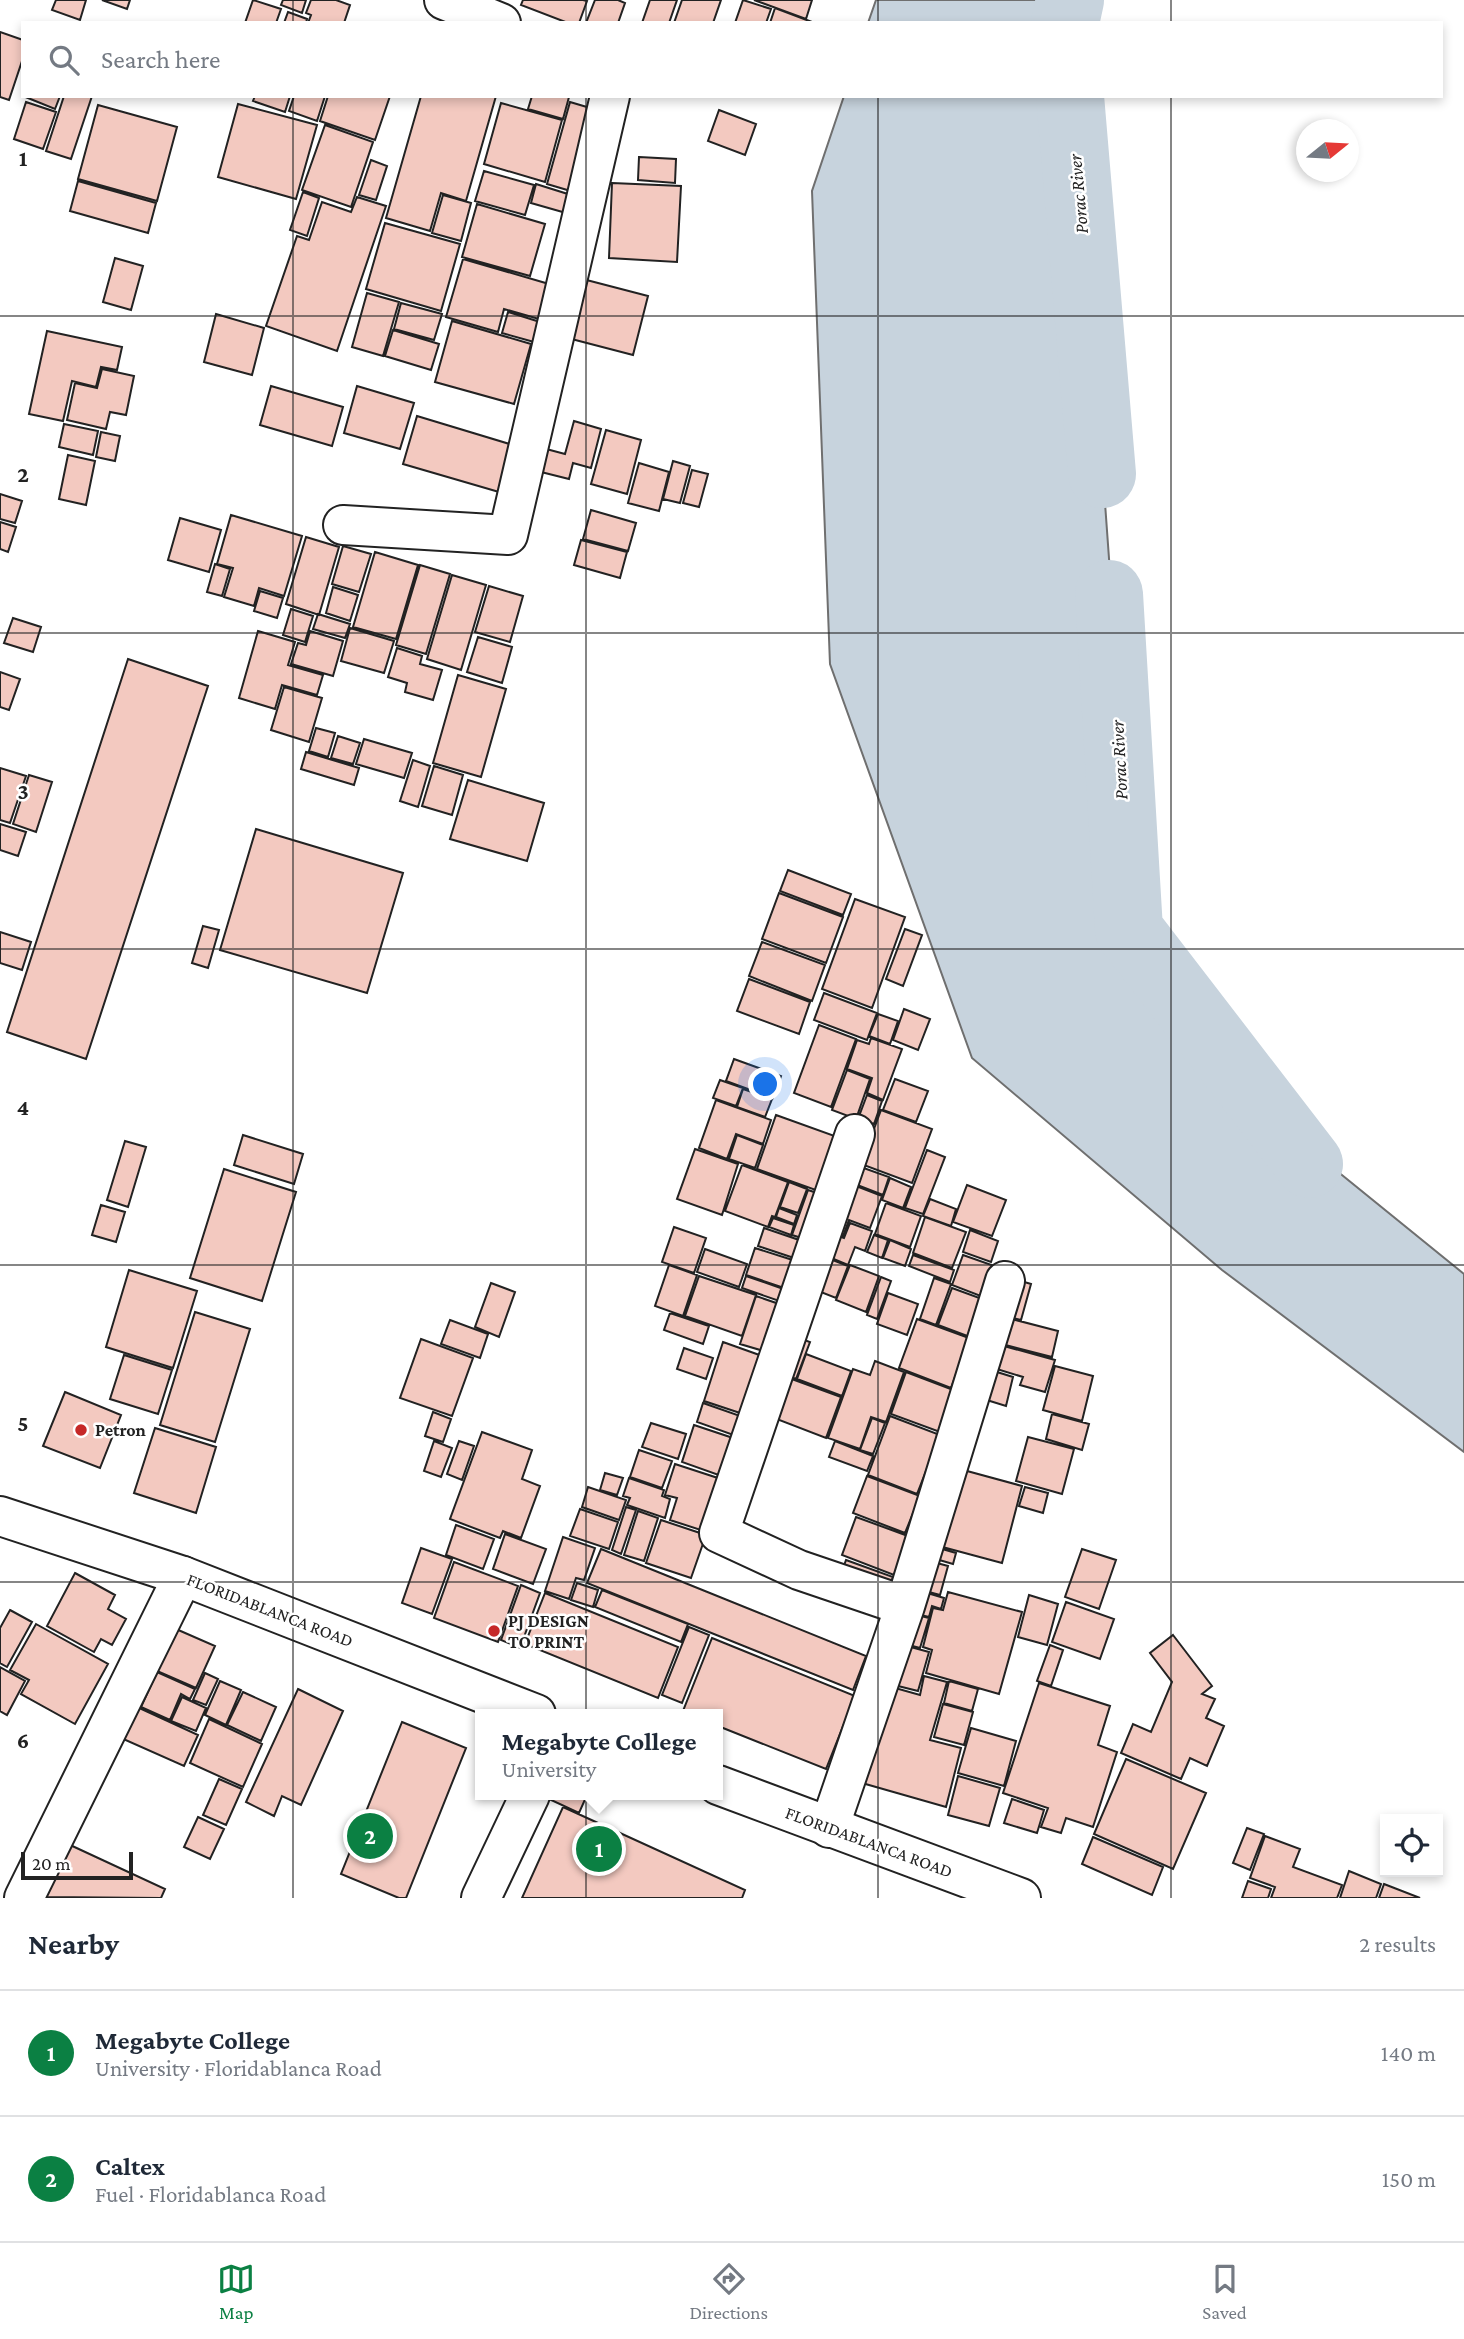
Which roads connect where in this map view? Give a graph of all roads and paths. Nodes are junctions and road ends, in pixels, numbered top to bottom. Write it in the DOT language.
graph roads {
  1 [pos="444,0"];
  2 [pos="510,0"];
  3 [pos="496,21"];
  4 [pos="502,21"];
  5 [pos="610,98"];
  6 [pos="343,525"];
  7 [pos="855,1134"];
  8 [pos="1005,1281"];
  9 [pos="0,1516"];
  10 [pos="183,1576"];
  11 [pos="905,1606"];
  12 [pos="523,1709"];
  13 [pos="723,1788"];
  14 [pos="528,1800"];
  15 [pos="829,1828"];
  16 [pos="24,1898"];
  17 [pos="481,1898"];
  18 [pos="1021,1898"];
  1 -- 3 [label="street"];
  2 -- 4 [label="street"];
  5 -- 6 [label="street"];
  7 -- 11 [label="street"];
  8 -- 11 [label="street"];
  9 -- 10 [label="street, FLORIDABLANCA ROAD"];
  10 -- 12 [label="street, FLORIDABLANCA ROAD"];
  10 -- 16 [label="street"];
  11 -- 15 [label="street"];
  13 -- 15 [label="street, FLORIDABLANCA ROAD"];
  14 -- 17 [label="street"];
  15 -- 18 [label="street, FLORIDABLANCA ROAD"];
}
